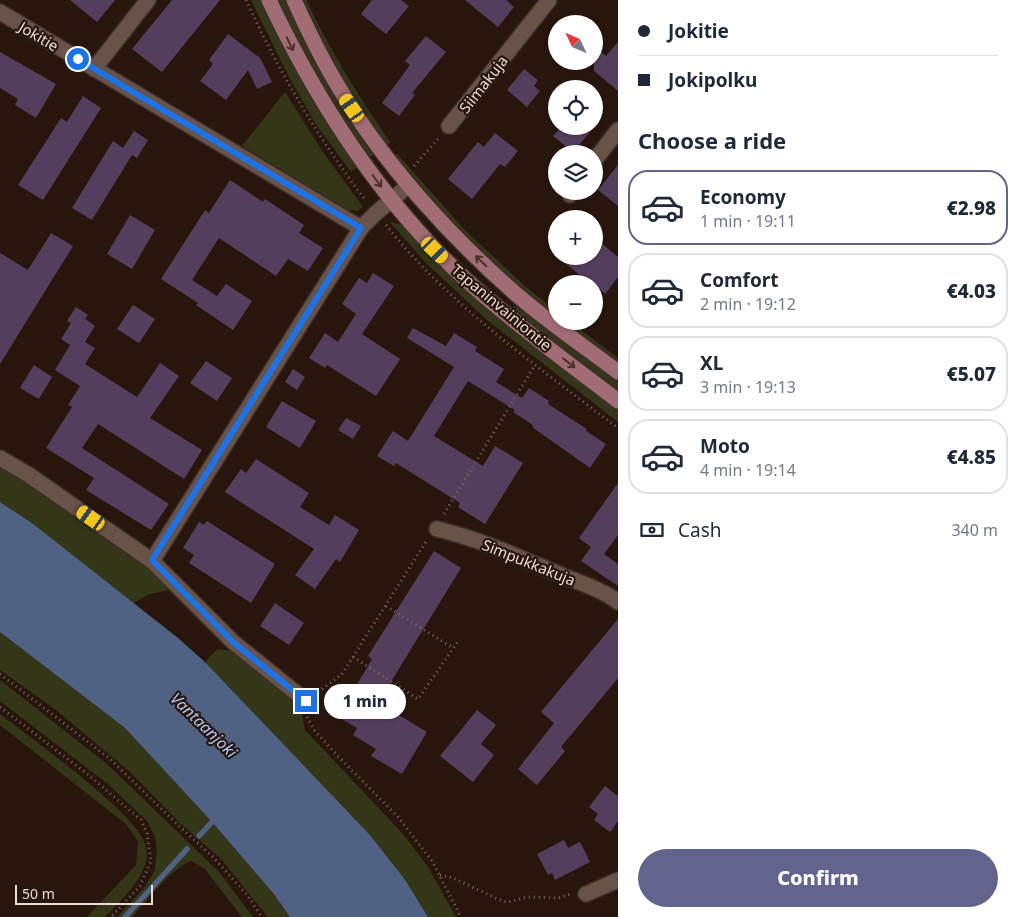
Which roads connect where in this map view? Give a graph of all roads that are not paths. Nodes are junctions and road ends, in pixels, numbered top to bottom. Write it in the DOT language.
graph roads {
  1 [pos="148,0"];
  2 [pos="269,0"];
  3 [pos="294,0"];
  4 [pos="549,0"];
  5 [pos="0,12"];
  6 [pos="94,69"];
  7 [pos="449,126"];
  8 [pos="618,130"];
  9 [pos="603,149"];
  10 [pos="409,185"];
  11 [pos="391,200"];
  12 [pos="361,228"];
  13 [pos="618,372"];
  14 [pos="618,401"];
  15 [pos="0,458"];
  16 [pos="436,529"];
  17 [pos="152,560"];
  18 [pos="618,602"];
  19 [pos="306,701"];
  20 [pos="618,880"];
  21 [pos="586,894"];
  1 -- 6 [label="street"];
  2 -- 11 [label="main road, Tapaninvainiontie, one-way"];
  3 -- 10 [label="main road, Tapaninvainiontie"];
  4 -- 7 [label="street, Siimakuja"];
  5 -- 6 [label="street, Jokitie"];
  6 -- 12 [label="street, Jokitie"];
  8 -- 9 [label="street"];
  10 -- 11 [label="street"];
  13 -- 10 [label="main road, Tapaninvainiontie, one-way"];
  11 -- 12 [label="street"];
  11 -- 14 [label="main road, Tapaninvainiontie, one-way"];
  12 -- 17 [label="street"];
  15 -- 17 [label="street"];
  16 -- 18 [label="street, Simpukkakuja"];
  17 -- 19 [label="street"];
  20 -- 21 [label="street"];
}
